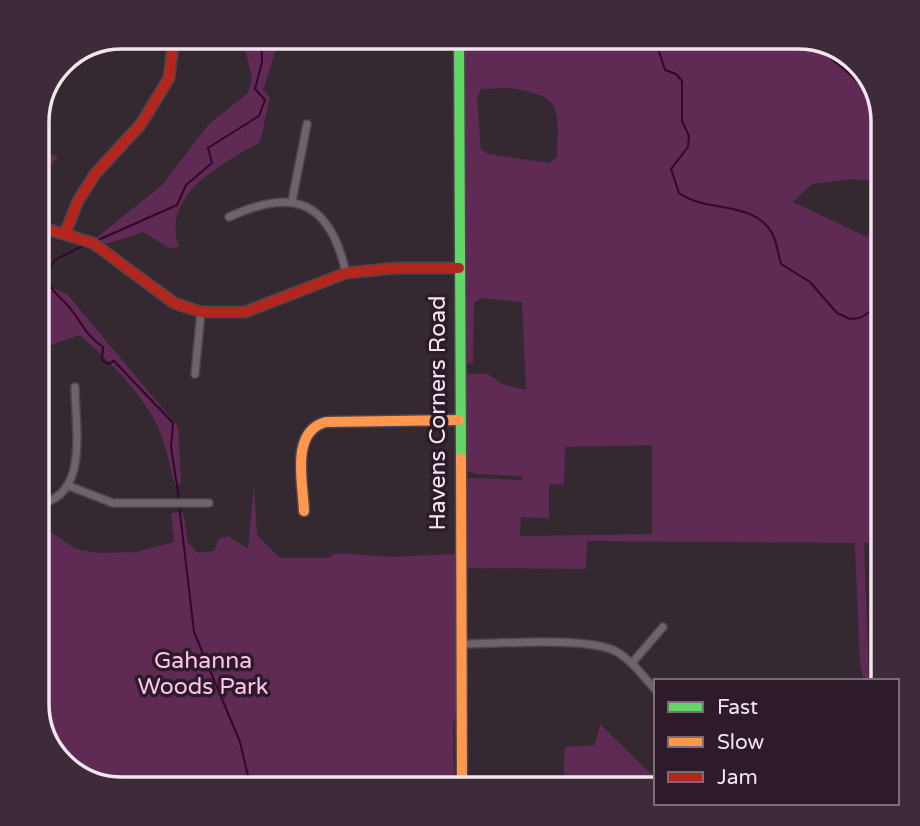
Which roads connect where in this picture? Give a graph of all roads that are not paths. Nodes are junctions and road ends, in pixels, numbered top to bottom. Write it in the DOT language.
graph roads {
  1 [pos="173,49"];
  2 [pos="459,49"];
  3 [pos="307,124"];
  4 [pos="292,201"];
  5 [pos="229,217"];
  6 [pos="49,229"];
  7 [pos="65,233"];
  8 [pos="459,268"];
  9 [pos="346,273"];
  10 [pos="201,312"];
  11 [pos="195,374"];
  12 [pos="75,387"];
  13 [pos="459,420"];
  14 [pos="69,486"];
  15 [pos="49,500"];
  16 [pos="209,503"];
  17 [pos="304,511"];
  18 [pos="663,627"];
  19 [pos="460,644"];
  20 [pos="632,663"];
  21 [pos="654,688"];
  22 [pos="462,777"];
  1 -- 7 [label="street"];
  2 -- 8 [label="street, Havens Corners Road"];
  3 -- 4 [label="street"];
  4 -- 5 [label="street"];
  4 -- 9 [label="street"];
  6 -- 7 [label="street"];
  7 -- 10 [label="street"];
  8 -- 9 [label="street"];
  8 -- 13 [label="street, Havens Corners Road"];
  9 -- 10 [label="street"];
  10 -- 11 [label="street"];
  12 -- 14 [label="street"];
  13 -- 17 [label="street"];
  13 -- 19 [label="street, Havens Corners Road"];
  14 -- 15 [label="street"];
  14 -- 16 [label="street"];
  18 -- 20 [label="street"];
  19 -- 20 [label="street"];
  19 -- 22 [label="street, Havens Corners Road"];
  20 -- 21 [label="street"];
}
